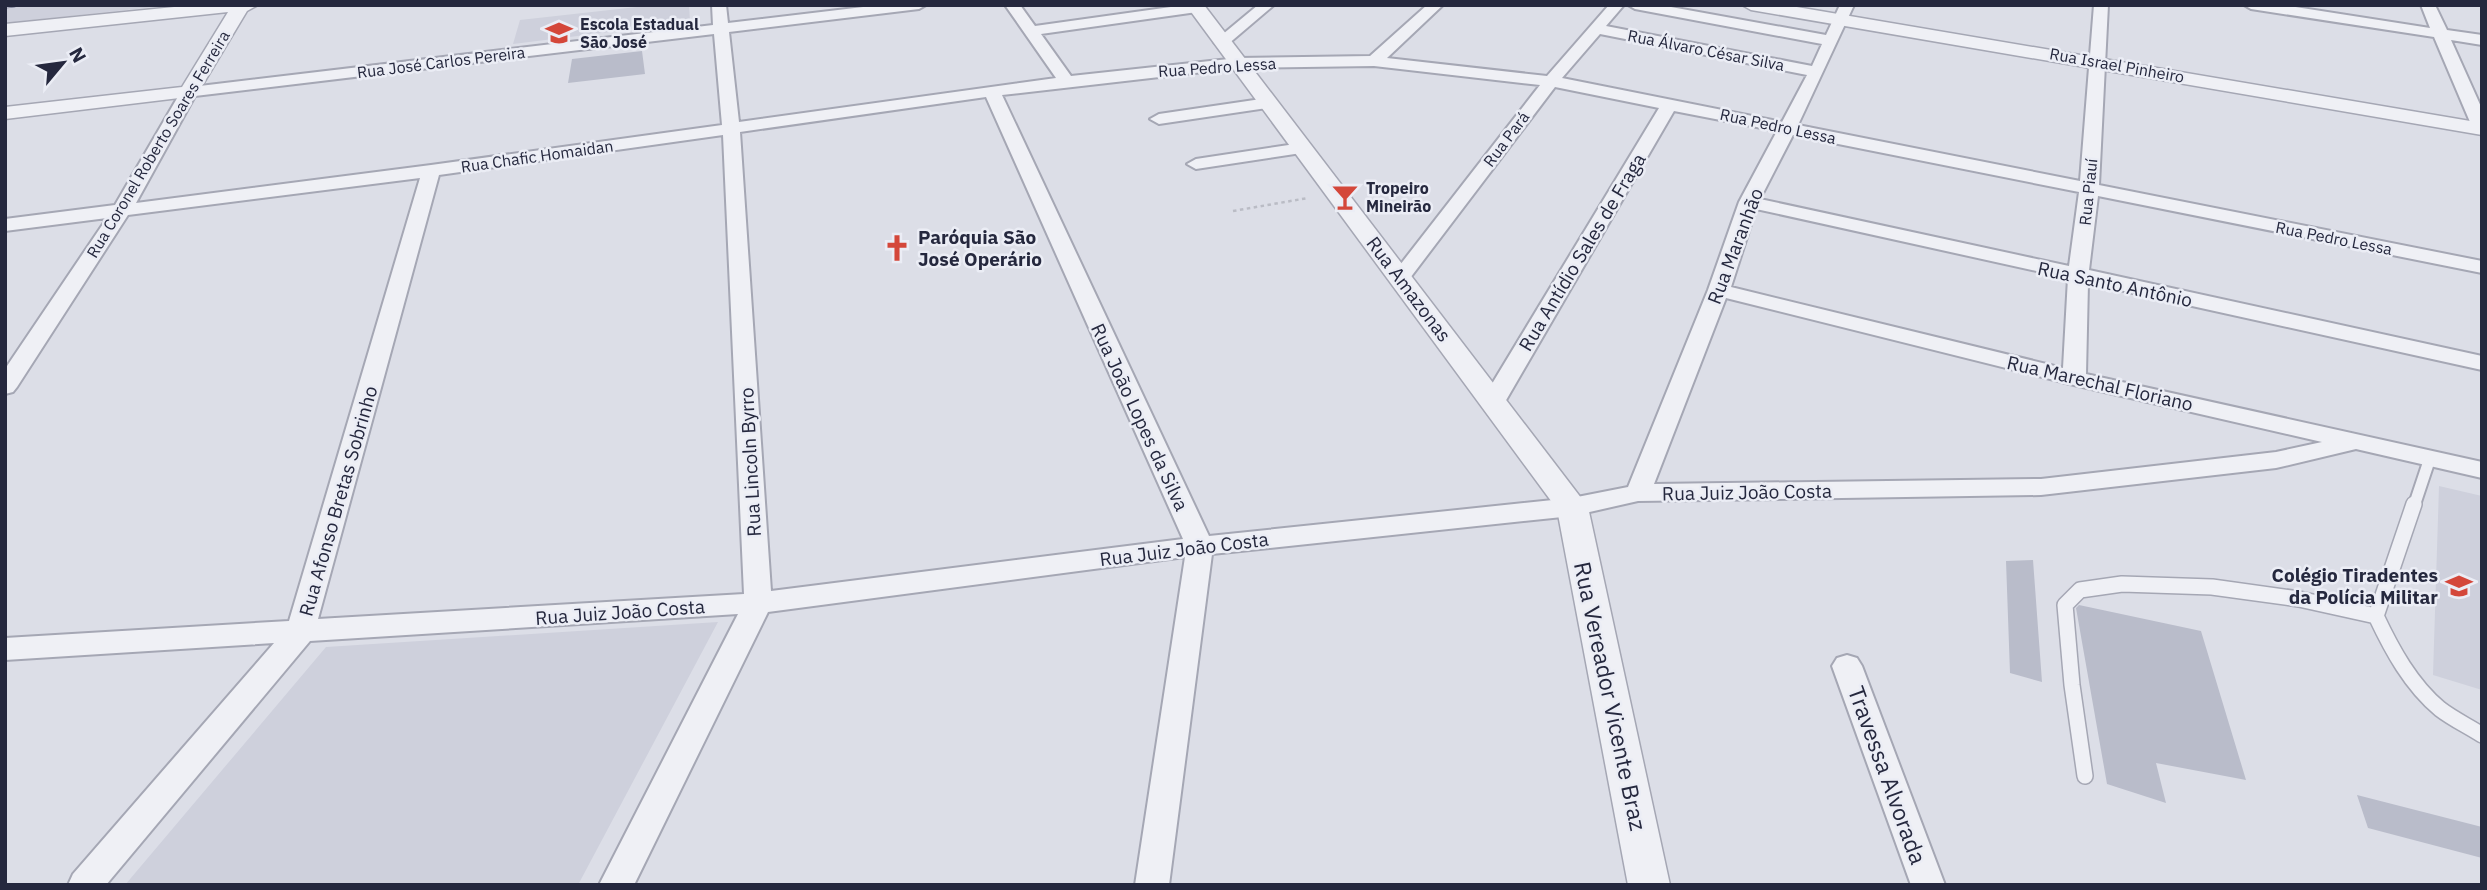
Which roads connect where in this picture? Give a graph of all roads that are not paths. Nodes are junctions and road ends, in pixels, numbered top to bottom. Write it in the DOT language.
graph roads {
  1 [pos="249,5"];
  2 [pos="919,5"];
  3 [pos="1012,5"];
  4 [pos="1267,5"];
  5 [pos="1436,5"];
  6 [pos="1617,5"];
  7 [pos="1635,5"];
  8 [pos="1751,5"];
  9 [pos="2101,5"];
  10 [pos="2251,5"];
  11 [pos="2428,5"];
  12 [pos="241,6"];
  13 [pos="1196,7"];
  14 [pos="1844,13"];
  15 [pos="720,17"];
  16 [pos="1596,29"];
  17 [pos="5,30"];
  18 [pos="1031,31"];
  19 [pos="2438,33"];
  20 [pos="2482,40"];
  21 [pos="1831,41"];
  22 [pos="1222,42"];
  23 [pos="1374,61"];
  24 [pos="2099,62"];
  25 [pos="1238,63"];
  26 [pos="1817,72"];
  27 [pos="1067,81"];
  28 [pos="1551,81"];
  29 [pos="189,92"];
  30 [pos="992,92"];
  31 [pos="1268,103"];
  32 [pos="1670,103"];
  33 [pos="5,113"];
  34 [pos="1159,119"];
  35 [pos="1788,128"];
  36 [pos="731,129"];
  37 [pos="2482,129"];
  38 [pos="1302,148"];
  39 [pos="1196,164"];
  40 [pos="431,171"];
  41 [pos="2089,191"];
  42 [pos="1749,202"];
  43 [pos="122,210"];
  44 [pos="5,225"];
  45 [pos="2482,267"];
  46 [pos="2078,276"];
  47 [pos="1400,278"];
  48 [pos="1719,290"];
  49 [pos="2482,363"];
  50 [pos="2074,379"];
  51 [pos="5,387"];
  52 [pos="1493,402"];
  53 [pos="2359,441"];
  54 [pos="2430,458"];
  55 [pos="2482,470"];
  56 [pos="1638,493"];
  57 [pos="1572,507"];
  58 [pos="1200,546"];
  59 [pos="758,603"];
  60 [pos="2376,615"];
  61 [pos="300,633"];
  62 [pos="5,649"];
  63 [pos="1847,666"];
  64 [pos="2482,735"];
  65 [pos="2085,776"];
  66 [pos="85,885"];
  67 [pos="616,885"];
  68 [pos="1152,885"];
  69 [pos="1649,885"];
  70 [pos="1928,885"];
  1 -- 12 [label="street"];
  2 -- 15 [label="street, Rua José Carlos Pereira"];
  3 -- 18 [label="street"];
  4 -- 22 [label="street"];
  5 -- 23 [label="street"];
  6 -- 16 [label="street, Rua Pará"];
  7 -- 21 [label="street"];
  8 -- 14 [label="street, Rua Israel Pinheiro"];
  9 -- 24 [label="street, Rua Piauí"];
  10 -- 19 [label="street"];
  11 -- 19 [label="street"];
  12 -- 17 [label="street"];
  12 -- 29 [label="street, Rua Coronel Roberto Soares Ferreira"];
  13 -- 18 [label="street"];
  13 -- 22 [label="street, Rua Amazonas"];
  14 -- 21 [label="street, Rua Maranhão"];
  14 -- 24 [label="street, Rua Israel Pinheiro"];
  15 -- 29 [label="street, Rua José Carlos Pereira"];
  15 -- 36 [label="street, Rua Lincoln Byrro"];
  16 -- 26 [label="street, Rua Álvaro César Silva"];
  16 -- 28 [label="street, Rua Pará"];
  18 -- 27 [label="street"];
  19 -- 20 [label="street"];
  19 -- 37 [label="street"];
  21 -- 26 [label="street, Rua Maranhão"];
  22 -- 25 [label="street, Rua Amazonas"];
  23 -- 25 [label="street, Rua Pedro Lessa"];
  23 -- 28 [label="street, Rua Pedro Lessa"];
  24 -- 37 [label="street, Rua Israel Pinheiro"];
  24 -- 41 [label="street, Rua Piauí"];
  25 -- 27 [label="street, Rua Pedro Lessa"];
  25 -- 31 [label="street, Rua Amazonas"];
  26 -- 35 [label="street, Rua Maranhão"];
  27 -- 30 [label="street, Rua Chafic Homaidan"];
  28 -- 32 [label="street, Rua Pedro Lessa"];
  28 -- 47 [label="street, Rua Pará"];
  29 -- 33 [label="street, Rua José Carlos Pereira"];
  29 -- 43 [label="street, Rua Coronel Roberto Soares Ferreira"];
  30 -- 36 [label="street, Rua Chafic Homaidan"];
  30 -- 58 [label="street, Rua João Lopes da Silva"];
  31 -- 34 [label="street"];
  31 -- 38 [label="street, Rua Amazonas"];
  32 -- 35 [label="street, Rua Pedro Lessa"];
  32 -- 52 [label="street, Rua Antídio Sales de Fraga"];
  35 -- 41 [label="street, Rua Pedro Lessa"];
  35 -- 42 [label="street, Rua Maranhão"];
  36 -- 40 [label="street, Rua Chafic Homaidan"];
  36 -- 59 [label="street, Rua Lincoln Byrro"];
  38 -- 39 [label="street"];
  38 -- 47 [label="street, Rua Amazonas"];
  40 -- 43 [label="street, Rua Chafic Homaidan"];
  40 -- 61 [label="street, Rua Afonso Bretas Sobrinho"];
  41 -- 45 [label="street, Rua Pedro Lessa"];
  41 -- 46 [label="street, Rua Piauí"];
  42 -- 46 [label="street, Rua Santo Antônio"];
  42 -- 48 [label="street, Rua Maranhão"];
  43 -- 44 [label="street, Rua Chafic Homaidan"];
  43 -- 51 [label="street, Rua Coronel Roberto Soares Ferreira"];
  46 -- 49 [label="street, Rua Santo Antônio"];
  46 -- 50 [label="street, Rua Piauí"];
  47 -- 52 [label="street, Rua Amazonas"];
  48 -- 50 [label="street, Rua Marechal Floriano"];
  48 -- 56 [label="street, Rua Maranhão"];
  50 -- 53 [label="street, Rua Marechal Floriano"];
  52 -- 57 [label="street, Rua Amazonas"];
  53 -- 54 [label="street, Rua Marechal Floriano"];
  53 -- 56 [label="street, Rua Juiz João Costa"];
  54 -- 55 [label="street, Rua Marechal Floriano"];
  54 -- 60 [label="lane"];
  56 -- 57 [label="street, Rua Juiz João Costa"];
  57 -- 58 [label="street, Rua Juiz João Costa"];
  57 -- 69 [label="street, Rua Vereador Vicente Braz"];
  58 -- 59 [label="street, Rua Juiz João Costa"];
  58 -- 68 [label="street"];
  59 -- 61 [label="street, Rua Juiz João Costa"];
  59 -- 67 [label="street, Rua Lincoln Byrro"];
  60 -- 64 [label="lane"];
  60 -- 65 [label="lane"];
  61 -- 62 [label="street, Rua Juiz João Costa"];
  61 -- 66 [label="street, Rua Afonso Bretas Sobrinho"];
  63 -- 70 [label="street, Travessa Alvorada"];
}
